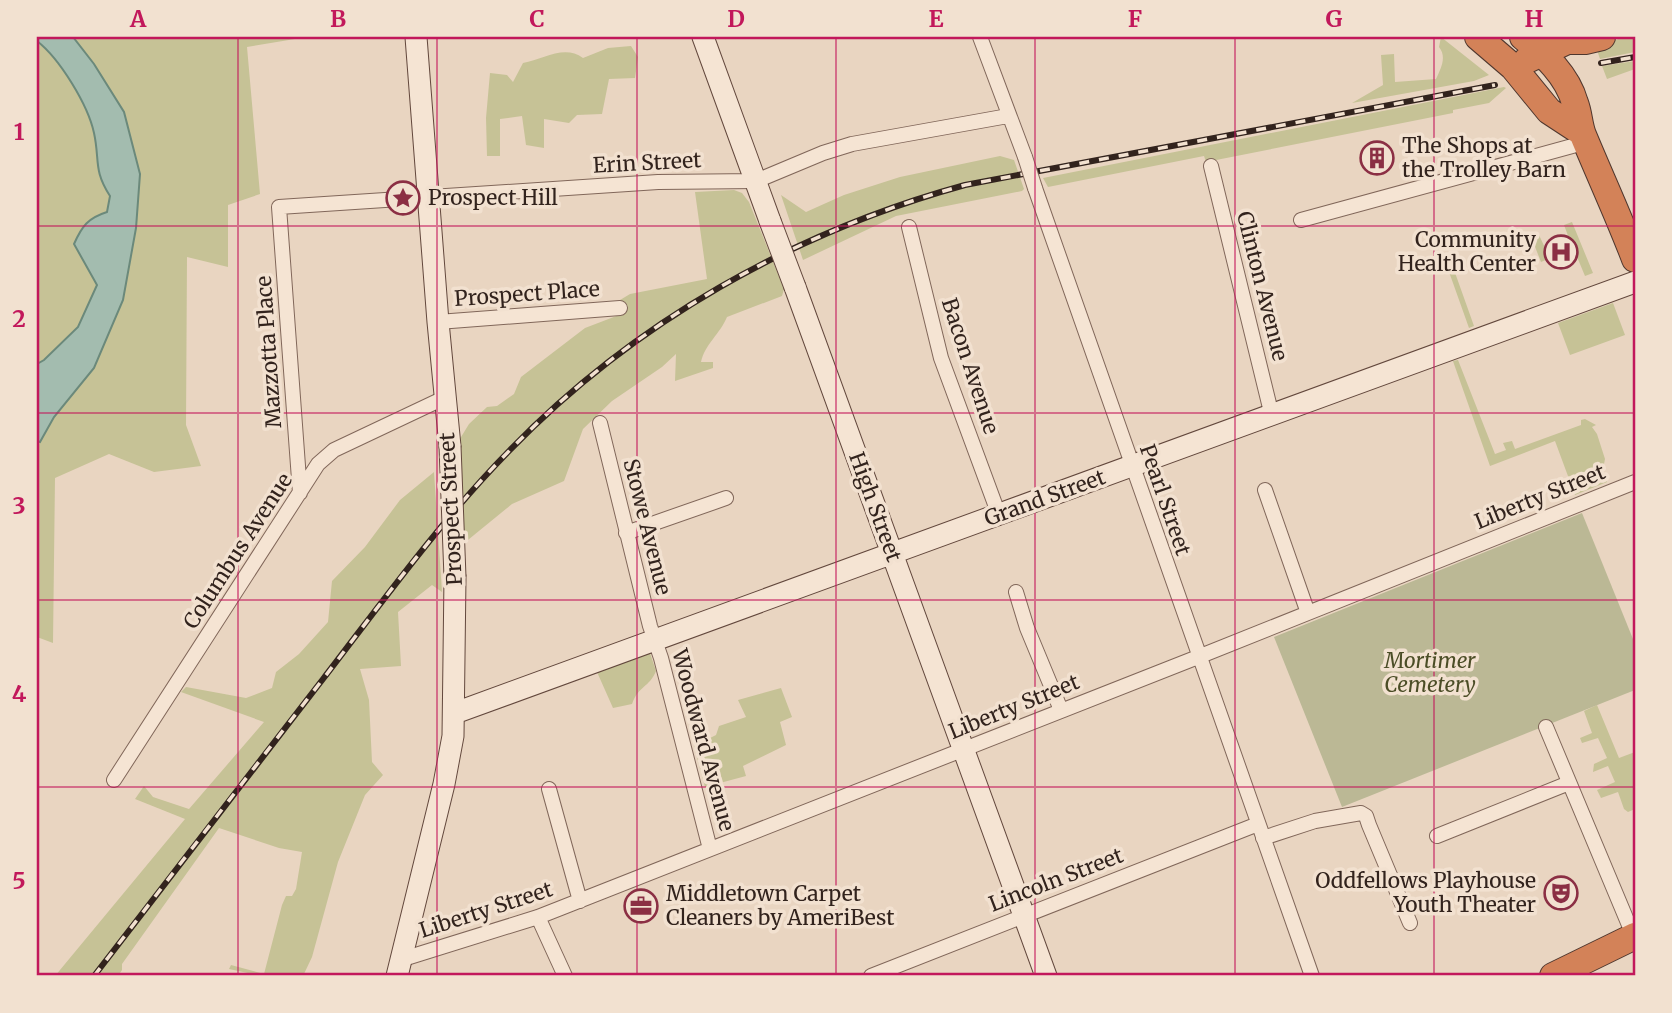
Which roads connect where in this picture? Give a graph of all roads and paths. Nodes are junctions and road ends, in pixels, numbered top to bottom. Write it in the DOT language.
graph roads {
  1 [pos="416,37"];
  2 [pos="704,37"];
  3 [pos="980,37"];
  4 [pos="1478,37"];
  5 [pos="1602,37"];
  6 [pos="1568,39"];
  7 [pos="1532,45"];
  8 [pos="1514,68"];
  9 [pos="1008,116"];
  10 [pos="1584,137"];
  11 [pos="1211,166"];
  12 [pos="756,181"];
  13 [pos="428,198"];
  14 [pos="279,207"];
  15 [pos="1301,220"];
  16 [pos="909,227"];
  17 [pos="1635,258"];
  18 [pos="1635,282"];
  19 [pos="620,308"];
  20 [pos="438,322"];
  21 [pos="444,398"];
  22 [pos="1272,415"];
  23 [pos="600,423"];
  24 [pos="1131,467"];
  25 [pos="1635,482"];
  26 [pos="1265,491"];
  27 [pos="300,493"];
  28 [pos="726,498"];
  29 [pos="999,515"];
  30 [pos="626,533"];
  31 [pos="892,554"];
  32 [pos="1016,592"];
  33 [pos="1308,613"];
  34 [pos="655,641"];
  35 [pos="1198,657"];
  36 [pos="1061,710"];
  37 [pos="455,713"];
  38 [pos="1546,727"];
  39 [pos="965,749"];
  40 [pos="114,780"];
  41 [pos="1569,783"];
  42 [pos="549,789"];
  43 [pos="1260,831"];
  44 [pos="1437,836"];
  45 [pos="710,849"];
  46 [pos="580,901"];
  47 [pos="1024,915"];
  48 [pos="538,917"];
  49 [pos="1410,923"];
  50 [pos="1634,937"];
  51 [pos="400,968"];
  52 [pos="565,976"];
  53 [pos="871,976"];
  54 [pos="1046,976"];
  55 [pos="1312,976"];
  56 [pos="1553,976"];
  1 -- 13 [label="street, Prospect Street"];
  2 -- 12 [label="street, High Street"];
  3 -- 9 [label="street, Pearl Street"];
  4 -- 8 [label="highway"];
  5 -- 6 [label="highway"];
  6 -- 7 [label="highway"];
  7 -- 8 [label="highway"];
  7 -- 10 [label="highway"];
  8 -- 10 [label="highway"];
  9 -- 12 [label="street, Erin Street"];
  9 -- 24 [label="street, Pearl Street, bridge"];
  10 -- 15 [label="street"];
  10 -- 17 [label="highway"];
  11 -- 22 [label="street, Clinton Avenue"];
  12 -- 13 [label="street, Erin Street"];
  12 -- 31 [label="street, High Street, bridge"];
  13 -- 14 [label="street, Erin Street"];
  13 -- 20 [label="street, Prospect Street"];
  14 -- 27 [label="street, Mazzotta Place"];
  16 -- 29 [label="street, Bacon Avenue"];
  18 -- 22 [label="street, Grand Street"];
  19 -- 20 [label="street, Prospect Place"];
  20 -- 21 [label="street, Prospect Street"];
  21 -- 27 [label="street, Columbus Avenue"];
  21 -- 37 [label="street, Prospect Street, bridge"];
  22 -- 24 [label="street, Grand Street"];
  23 -- 30 [label="street, Stowe Avenue"];
  24 -- 29 [label="street, Grand Street"];
  24 -- 35 [label="street, Pearl Street"];
  25 -- 33 [label="street, Liberty Street"];
  26 -- 33 [label="street"];
  27 -- 40 [label="street, Columbus Avenue"];
  28 -- 30 [label="street"];
  29 -- 31 [label="street, Grand Street"];
  30 -- 34 [label="street, Stowe Avenue"];
  31 -- 34 [label="street, Grand Street"];
  31 -- 39 [label="street, High Street"];
  32 -- 36 [label="street"];
  33 -- 35 [label="street, Liberty Street"];
  34 -- 37 [label="street, Grand Street"];
  34 -- 45 [label="street, Woodward Avenue"];
  35 -- 36 [label="street, Liberty Street"];
  35 -- 43 [label="street, Pearl Street"];
  36 -- 39 [label="street, Liberty Street"];
  37 -- 51 [label="street, Prospect Street"];
  38 -- 41 [label="street"];
  39 -- 45 [label="street, Liberty Street"];
  39 -- 47 [label="street, High Street"];
  41 -- 44 [label="street"];
  41 -- 50 [label="street"];
  42 -- 46 [label="street"];
  43 -- 47 [label="street, Lincoln Street"];
  43 -- 49 [label="street, Lincoln Street"];
  43 -- 55 [label="street, Pearl Street"];
  45 -- 46 [label="street, Liberty Street"];
  46 -- 48 [label="street, Liberty Street"];
  47 -- 53 [label="street, Lincoln Street"];
  47 -- 54 [label="street, High Street"];
  48 -- 51 [label="street, Liberty Street"];
  48 -- 52 [label="street"];
  50 -- 56 [label="highway"];
}
